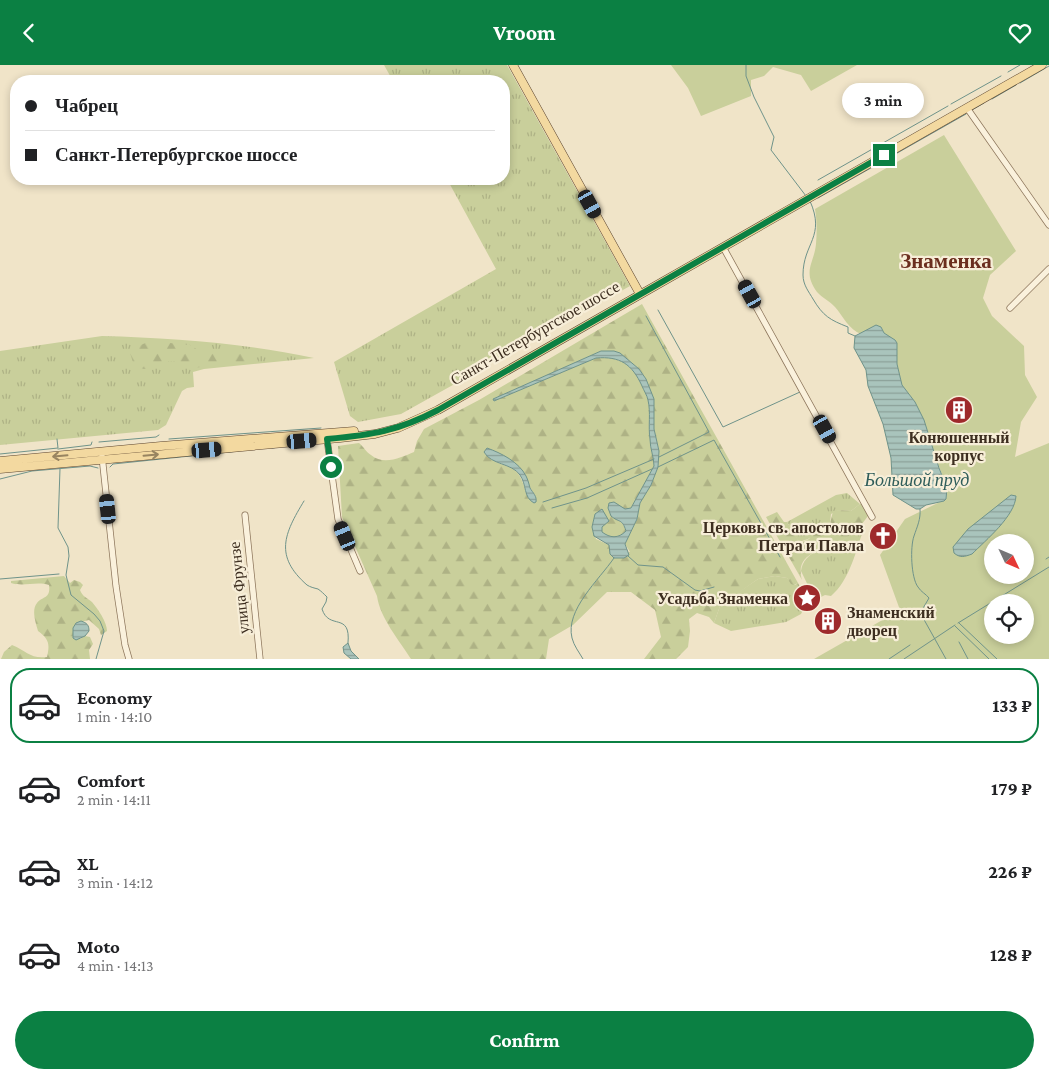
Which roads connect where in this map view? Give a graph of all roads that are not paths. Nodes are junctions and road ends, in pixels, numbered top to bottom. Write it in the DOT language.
graph roads {
  1 [pos="513,65"];
  2 [pos="1031,65"];
  3 [pos="1042,65"];
  4 [pos="967,107"];
  5 [pos="814,192"];
  6 [pos="798,201"];
  7 [pos="1049,225"];
  8 [pos="723,247"];
  9 [pos="1049,269"];
  10 [pos="639,292"];
  11 [pos="1010,308"];
  12 [pos="327,439"];
  13 [pos="102,456"];
  14 [pos="0,461"];
  15 [pos="0,469"];
  16 [pos="245,515"];
  17 [pos="872,517"];
  18 [pos="360,571"];
  19 [pos="129,659"];
  20 [pos="260,659"];
  1 -- 10 [label="main road"];
  2 -- 5 [label="main road, Санкт-Петербургское шоссе"];
  3 -- 4 [label="main road, Санкт-Петербургское шоссе"];
  4 -- 5 [label="main road, Санкт-Петербургское шоссе"];
  4 -- 7 [label="street"];
  5 -- 6 [label="main road, Санкт-Петербургское шоссе"];
  6 -- 8 [label="main road, Санкт-Петербургское шоссе"];
  6 -- 10 [label="main road, Санкт-Петербургское шоссе"];
  8 -- 10 [label="main road, Санкт-Петербургское шоссе"];
  8 -- 17 [label="street"];
  9 -- 11 [label="street"];
  10 -- 12 [label="main road, Санкт-Петербургское шоссе"];
  10 -- 13 [label="main road, Санкт-Петербургское шоссе"];
  13 -- 12 [label="main road, Санкт-Петербургское шоссе, one-way"];
  12 -- 18 [label="street"];
  13 -- 14 [label="main road, Санкт-Петербургское шоссе, one-way"];
  13 -- 15 [label="main road, Санкт-Петербургское шоссе"];
  13 -- 19 [label="street"];
  16 -- 20 [label="street, улица Фрунзе"];
}
